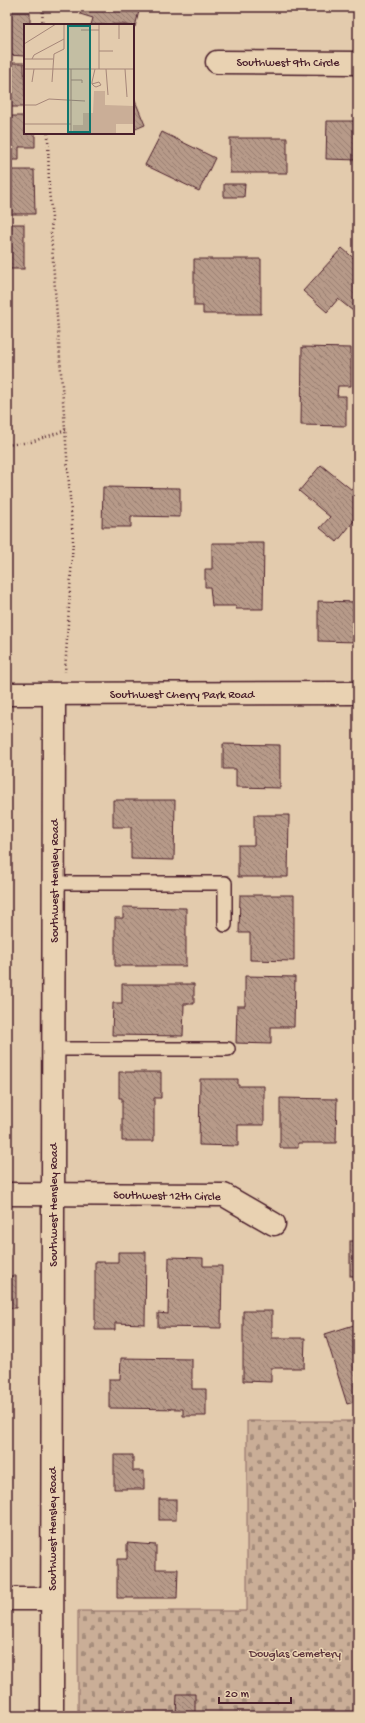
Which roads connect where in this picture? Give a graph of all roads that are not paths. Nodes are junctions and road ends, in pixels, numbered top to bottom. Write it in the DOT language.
graph roads {
  1 [pos="217,62"];
  2 [pos="358,62"];
  3 [pos="358,693"];
  4 [pos="7,694"];
  5 [pos="59,694"];
  6 [pos="54,882"];
  7 [pos="226,925"];
  8 [pos="54,1049"];
  9 [pos="228,1049"];
  10 [pos="7,1194"];
  11 [pos="53,1194"];
  12 [pos="274,1224"];
  13 [pos="7,1599"];
  14 [pos="52,1599"];
  15 [pos="52,1716"];
  1 -- 2 [label="street, Southwest 9th Circle"];
  3 -- 5 [label="street, Southwest Cherry Park Road"];
  4 -- 5 [label="street, Southwest Cherry Park Road"];
  5 -- 6 [label="street, Southwest Hensley Road"];
  6 -- 7 [label="lane"];
  6 -- 8 [label="street, Southwest Hensley Road"];
  8 -- 9 [label="lane"];
  8 -- 11 [label="street, Southwest Hensley Road"];
  10 -- 11 [label="street, Southwest 12th Circle"];
  11 -- 12 [label="street, Southwest 12th Circle"];
  11 -- 14 [label="street, Southwest Hensley Road"];
  13 -- 14 [label="street"];
  14 -- 15 [label="street, Southwest Hensley Road"];
}
